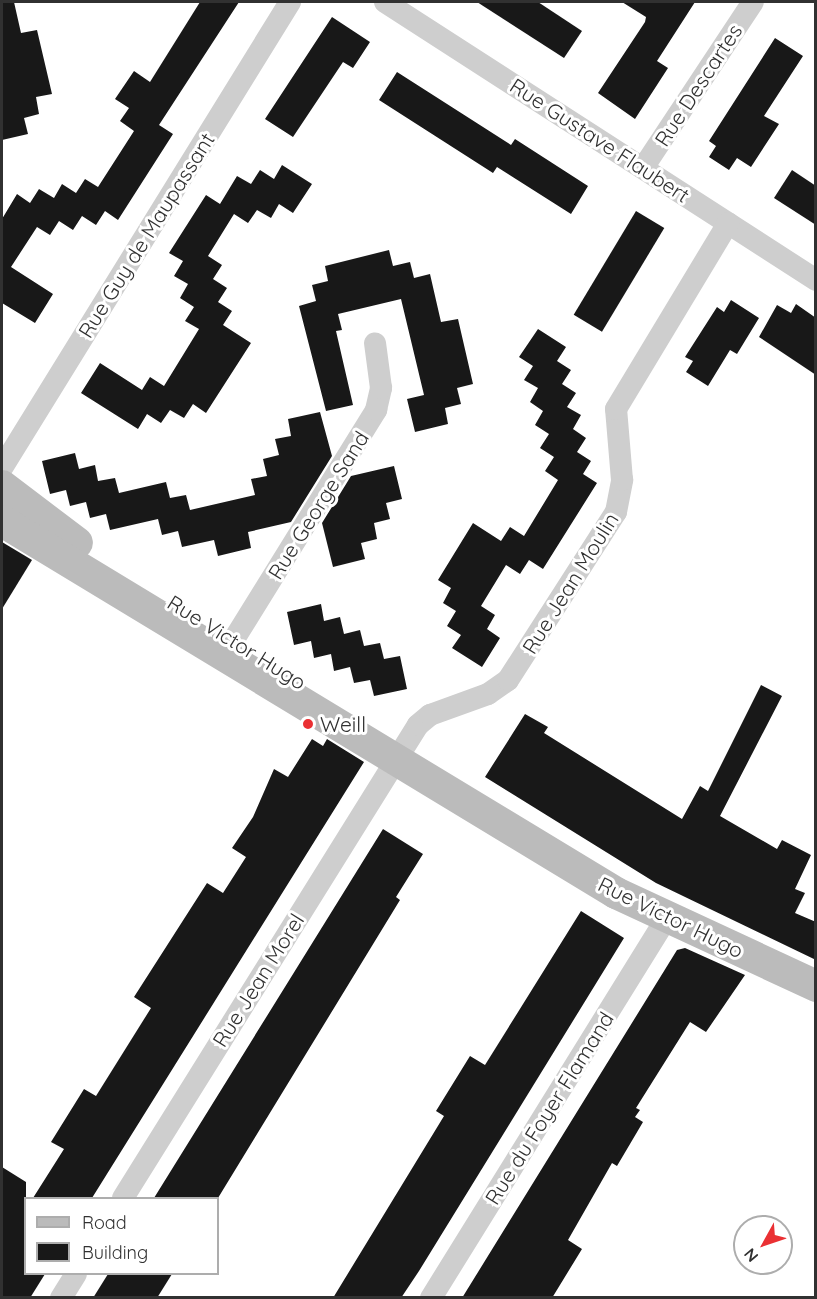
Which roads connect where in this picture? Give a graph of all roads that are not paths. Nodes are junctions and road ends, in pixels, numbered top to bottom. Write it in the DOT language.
graph roads {
  1 [pos="290,2"];
  2 [pos="385,2"];
  3 [pos="753,2"];
  4 [pos="644,168"];
  5 [pos="728,223"];
  6 [pos="816,280"];
  7 [pos="375,343"];
  8 [pos="2,468"];
  9 [pos="2,486"];
  10 [pos="2,521"];
  11 [pos="228,649"];
  12 [pos="397,756"];
  13 [pos="667,918"];
  14 [pos="816,986"];
  15 [pos="124,1197"];
  16 [pos="75,1275"];
  17 [pos="61,1298"];
  18 [pos="431,1298"];
  1 -- 8 [label="street, Rue Guy de Maupassant"];
  2 -- 4 [label="street, Rue Gustave Flaubert"];
  3 -- 4 [label="street, Rue Descartes"];
  4 -- 5 [label="street, Rue Gustave Flaubert"];
  5 -- 6 [label="street, Rue Gustave Flaubert"];
  5 -- 12 [label="street, Rue Jean Moulin"];
  7 -- 11 [label="street, Rue George Sand"];
  9 -- 11 [label="street, Rue Victor Hugo"];
  10 -- 11 [label="street, Rue Victor Hugo"];
  11 -- 12 [label="street, Rue Victor Hugo"];
  12 -- 13 [label="street, Rue Victor Hugo"];
  12 -- 15 [label="street, Rue Jean Morel"];
  13 -- 14 [label="street, Rue Victor Hugo"];
  13 -- 18 [label="street, Rue du Foyer Flamand"];
  16 -- 17 [label="street"];
}
